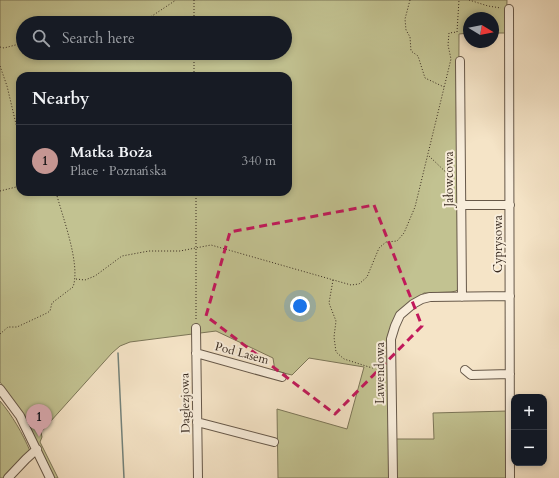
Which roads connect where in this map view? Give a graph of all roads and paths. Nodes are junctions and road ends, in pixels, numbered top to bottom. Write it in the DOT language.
graph roads {
  1 [pos="176,0"];
  2 [pos="194,0"];
  3 [pos="410,0"];
  4 [pos="459,0"];
  5 [pos="469,0"];
  6 [pos="509,9"];
  7 [pos="152,16"];
  8 [pos="194,16"];
  9 [pos="16,45"];
  10 [pos="0,47"];
  11 [pos="194,60"];
  12 [pos="460,61"];
  13 [pos="0,66"];
  14 [pos="194,72"];
  15 [pos="445,87"];
  16 [pos="16,125"];
  17 [pos="428,156"];
  18 [pos="16,187"];
  19 [pos="461,188"];
  20 [pos="0,191"];
  21 [pos="57,196"];
  22 [pos="196,196"];
  23 [pos="461,205"];
  24 [pos="510,205"];
  25 [pos="197,247"];
  26 [pos="76,279"];
  27 [pos="333,279"];
  28 [pos="510,296"];
  29 [pos="462,297"];
  30 [pos="196,328"];
  31 [pos="0,334"];
  32 [pos="196,353"];
  33 [pos="391,359"];
  34 [pos="465,370"];
  35 [pos="510,374"];
  36 [pos="282,377"];
  37 [pos="0,389"];
  38 [pos="197,422"];
  39 [pos="274,442"];
  40 [pos="37,449"];
  41 [pos="8,478"];
  42 [pos="50,478"];
  43 [pos="198,478"];
  44 [pos="393,478"];
  45 [pos="510,478"];
  1 -- 7 [label="path"];
  2 -- 8 [label="path"];
  3 -- 15 [label="path"];
  4 -- 15 [label="path"];
  5 -- 6 [label="path"];
  6 -- 24 [label="street, Cyprysowa"];
  9 -- 10 [label="path"];
  11 -- 14 [label="path"];
  12 -- 19 [label="street, Jałowcowa"];
  13 -- 16 [label="path"];
  15 -- 17 [label="path"];
  17 -- 19 [label="path"];
  17 -- 27 [label="path"];
  18 -- 20 [label="path"];
  19 -- 23 [label="street, Jałowcowa"];
  21 -- 26 [label="path"];
  22 -- 25 [label="path"];
  23 -- 24 [label="street"];
  23 -- 29 [label="street, Jałowcowa"];
  24 -- 28 [label="street, Cyprysowa"];
  25 -- 26 [label="path"];
  25 -- 27 [label="path"];
  25 -- 30 [label="path"];
  26 -- 31 [label="path"];
  27 -- 33 [label="path"];
  28 -- 29 [label="street, Lawendowa"];
  28 -- 35 [label="street, Cyprysowa"];
  29 -- 33 [label="street, Lawendowa"];
  30 -- 32 [label="street, Daglezjowa"];
  32 -- 36 [label="street, Pod Lasem"];
  32 -- 38 [label="street, Daglezjowa"];
  33 -- 44 [label="street, Lawendowa"];
  34 -- 35 [label="street"];
  35 -- 45 [label="street, Cyprysowa"];
  37 -- 40 [label="street"];
  38 -- 39 [label="street"];
  38 -- 43 [label="street, Daglezjowa"];
  40 -- 41 [label="street"];
  40 -- 42 [label="street"];
}
